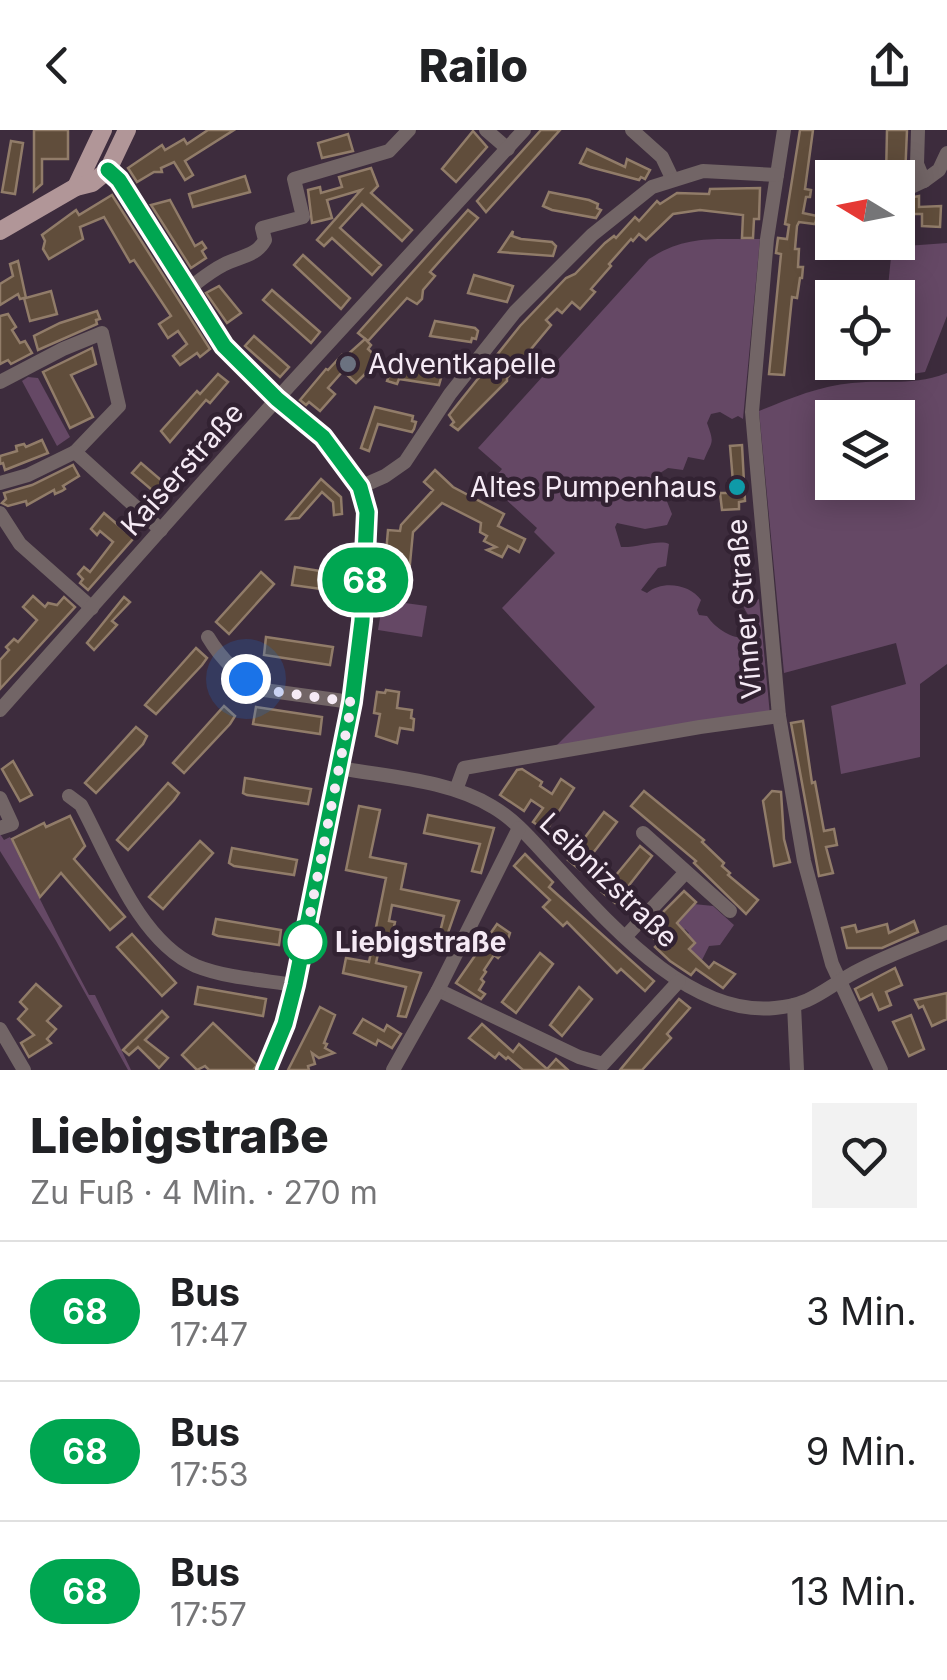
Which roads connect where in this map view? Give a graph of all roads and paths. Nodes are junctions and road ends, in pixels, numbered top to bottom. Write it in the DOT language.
graph roads {
  1 [pos="102,130"];
  2 [pos="128,130"];
  3 [pos="409,130"];
  4 [pos="486,130"];
  5 [pos="524,130"];
  6 [pos="632,130"];
  7 [pos="784,130"];
  8 [pos="918,130"];
  9 [pos="508,149"];
  10 [pos="947,153"];
  11 [pos="88,164"];
  12 [pos="108,170"];
  13 [pos="777,175"];
  14 [pos="672,178"];
  15 [pos="924,181"];
  16 [pos="915,185"];
  17 [pos="76,187"];
  18 [pos="0,231"];
  19 [pos="188,289"];
  20 [pos="0,382"];
  21 [pos="277,399"];
  22 [pos="75,452"];
  23 [pos="0,484"];
  24 [pos="360,487"];
  25 [pos="0,513"];
  26 [pos="161,530"];
  27 [pos="92,608"];
  28 [pos="208,637"];
  29 [pos="352,702"];
  30 [pos="0,710"];
  31 [pos="779,716"];
  32 [pos="340,768"];
  33 [pos="456,790"];
  34 [pos="69,796"];
  35 [pos="0,798"];
  36 [pos="6,826"];
  37 [pos="519,828"];
  38 [pos="642,832"];
  39 [pos="686,872"];
  40 [pos="730,911"];
  41 [pos="947,932"];
  42 [pos="626,936"];
  43 [pos="678,981"];
  44 [pos="841,982"];
  45 [pos="295,985"];
  46 [pos="438,990"];
  47 [pos="794,1004"];
  48 [pos="0,1029"];
  49 [pos="24,1070"];
  50 [pos="266,1070"];
  51 [pos="392,1070"];
  52 [pos="797,1070"];
  53 [pos="881,1070"];
  1 -- 11 [label="main road"];
  2 -- 12 [label="main road"];
  3 -- 19 [label="street"];
  4 -- 9 [label="street"];
  5 -- 9 [label="street, Kaiserstraße"];
  6 -- 14 [label="street"];
  7 -- 13 [label="street, Vinner Straße"];
  8 -- 15 [label="street"];
  9 -- 21 [label="street, Kaiserstraße"];
  10 -- 15 [label="street"];
  11 -- 12 [label="main road"];
  11 -- 17 [label="main road"];
  12 -- 17 [label="main road"];
  12 -- 19 [label="street"];
  13 -- 14 [label="street"];
  13 -- 31 [label="street, Vinner Straße"];
  14 -- 24 [label="street"];
  15 -- 16 [label="street"];
  17 -- 18 [label="main road"];
  19 -- 21 [label="street"];
  20 -- 22 [label="street"];
  21 -- 24 [label="street"];
  21 -- 26 [label="street, Kaiserstraße"];
  22 -- 23 [label="street"];
  22 -- 26 [label="street"];
  24 -- 29 [label="street"];
  25 -- 27 [label="street"];
  26 -- 27 [label="street, Kaiserstraße"];
  27 -- 30 [label="street, Kaiserstraße"];
  28 -- 29 [label="street"];
  29 -- 32 [label="street"];
  31 -- 33 [label="street"];
  31 -- 44 [label="street, Vinner Straße"];
  32 -- 33 [label="street, Leibnizstraße"];
  32 -- 45 [label="street"];
  33 -- 37 [label="street, Leibnizstraße"];
  34 -- 45 [label="street"];
  35 -- 36 [label="street"];
  37 -- 42 [label="street, Leibnizstraße"];
  37 -- 46 [label="street"];
  38 -- 39 [label="street"];
  39 -- 40 [label="street"];
  39 -- 42 [label="street"];
  41 -- 44 [label="street, Leibnizstraße"];
  42 -- 43 [label="street, Leibnizstraße"];
  43 -- 46 [label="street"];
  43 -- 47 [label="street, Leibnizstraße"];
  44 -- 47 [label="street, Leibnizstraße"];
  44 -- 53 [label="street, Vinner Straße"];
  45 -- 50 [label="street"];
  46 -- 51 [label="street"];
  47 -- 52 [label="street"];
  48 -- 49 [label="street"];
}
